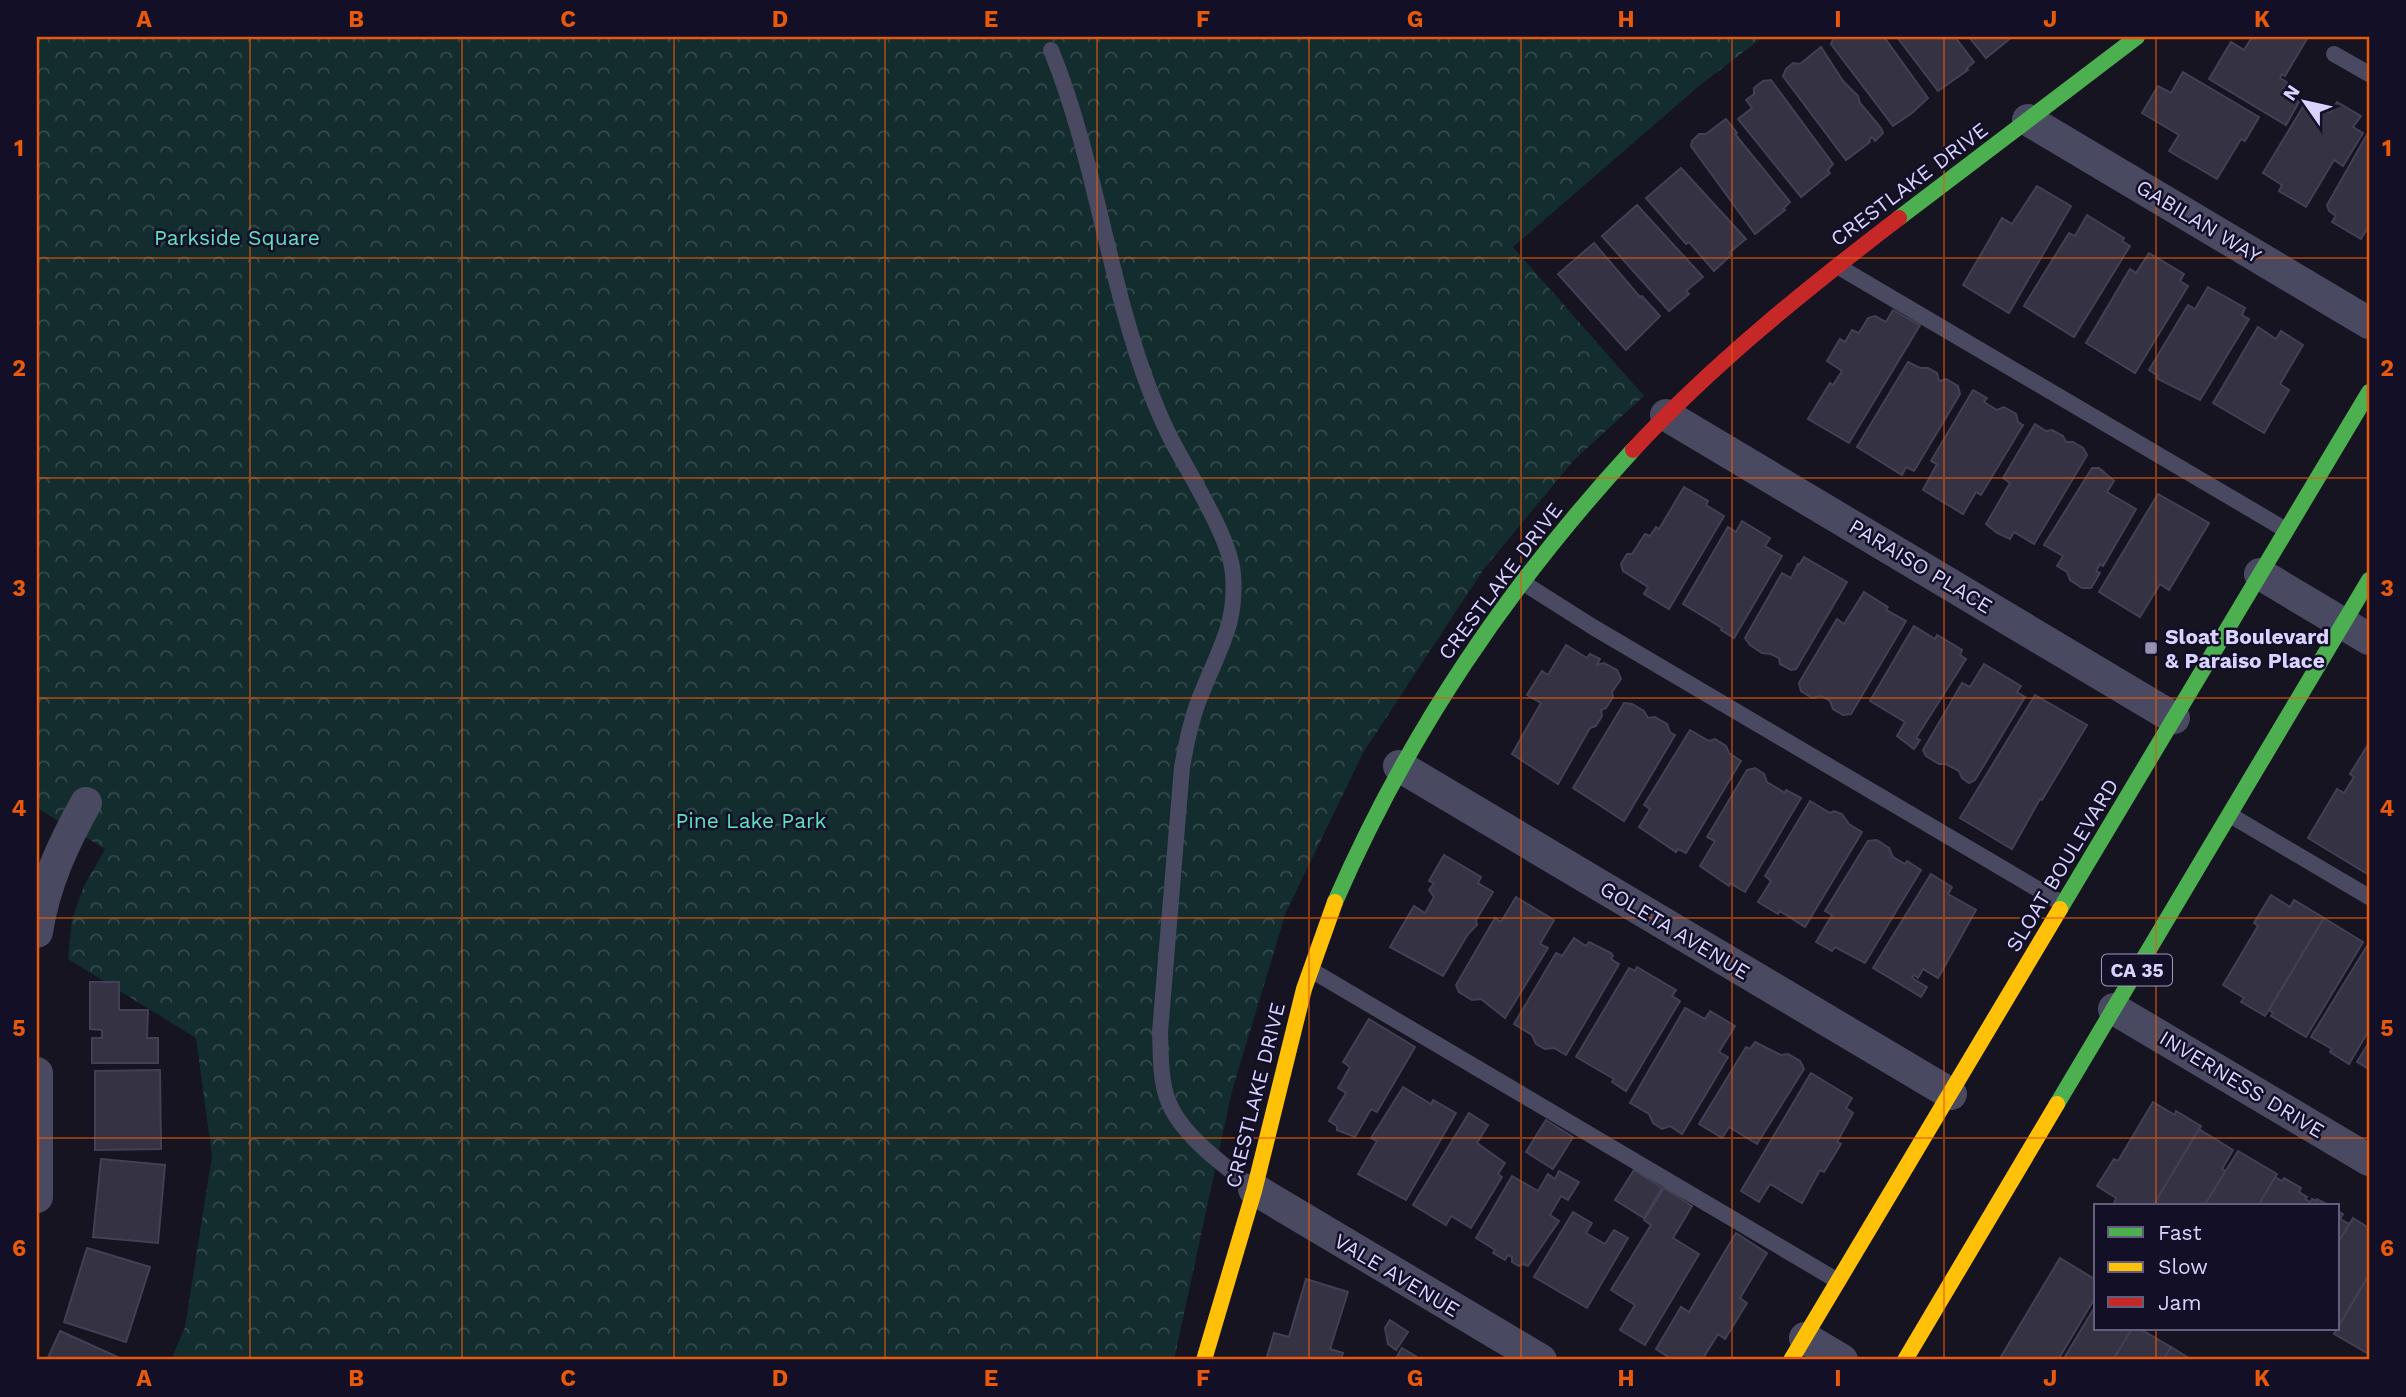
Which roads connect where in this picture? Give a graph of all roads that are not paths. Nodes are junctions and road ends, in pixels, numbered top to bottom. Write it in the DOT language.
graph roads {
  1 [pos="2137,37"];
  2 [pos="1051,50"];
  3 [pos="2334,54"];
  4 [pos="2369,75"];
  5 [pos="2028,120"];
  6 [pos="1836,266"];
  7 [pos="2369,323"];
  8 [pos="2369,392"];
  9 [pos="1666,415"];
  10 [pos="2286,530"];
  11 [pos="2260,574"];
  12 [pos="2369,580"];
  13 [pos="1522,582"];
  14 [pos="2356,632"];
  15 [pos="2174,718"];
  16 [pos="1399,766"];
  17 [pos="86,803"];
  18 [pos="2230,814"];
  19 [pos="2369,897"];
  20 [pos="2063,904"];
  21 [pos="37,932"];
  22 [pos="1309,968"];
  23 [pos="2114,1009"];
  24 [pos="37,1073"];
  25 [pos="1951,1094"];
  26 [pos="2369,1160"];
  27 [pos="1254,1189"];
  28 [pos="37,1197"];
  29 [pos="1838,1281"];
  30 [pos="1798,1349"];
  31 [pos="1204,1360"];
  32 [pos="1541,1360"];
  33 [pos="1842,1360"];
  34 [pos="1905,1360"];
  1 -- 5 [label="main road, CRESTLAKE DRIVE"];
  2 -- 27 [label="lane"];
  3 -- 4 [label="lane"];
  5 -- 6 [label="main road, CRESTLAKE DRIVE"];
  5 -- 7 [label="street, GABILAN WAY"];
  6 -- 9 [label="main road, CRESTLAKE DRIVE"];
  6 -- 10 [label="lane"];
  8 -- 10 [label="main road, SLOAT BOULEVARD"];
  9 -- 13 [label="main road, CRESTLAKE DRIVE"];
  9 -- 15 [label="street, PARAISO PLACE"];
  10 -- 11 [label="main road, SLOAT BOULEVARD"];
  11 -- 14 [label="street"];
  11 -- 15 [label="main road, SLOAT BOULEVARD"];
  12 -- 14 [label="main road, CA 35"];
  13 -- 16 [label="main road, CRESTLAKE DRIVE"];
  13 -- 20 [label="lane"];
  14 -- 18 [label="main road, CA 35"];
  15 -- 20 [label="main road, SLOAT BOULEVARD"];
  16 -- 22 [label="main road, CRESTLAKE DRIVE"];
  16 -- 25 [label="street, GOLETA AVENUE"];
  17 -- 21 [label="street"];
  18 -- 19 [label="lane"];
  18 -- 23 [label="main road, CA 35"];
  20 -- 25 [label="main road, SLOAT BOULEVARD"];
  22 -- 27 [label="main road, CRESTLAKE DRIVE"];
  22 -- 29 [label="lane"];
  23 -- 26 [label="street, INVERNESS DRIVE"];
  23 -- 34 [label="main road, CA 35"];
  24 -- 28 [label="street"];
  25 -- 29 [label="main road, SLOAT BOULEVARD"];
  27 -- 31 [label="main road, CRESTLAKE DRIVE"];
  27 -- 32 [label="street, VALE AVENUE"];
  29 -- 30 [label="main road, SLOAT BOULEVARD"];
  30 -- 33 [label="street"];
}
